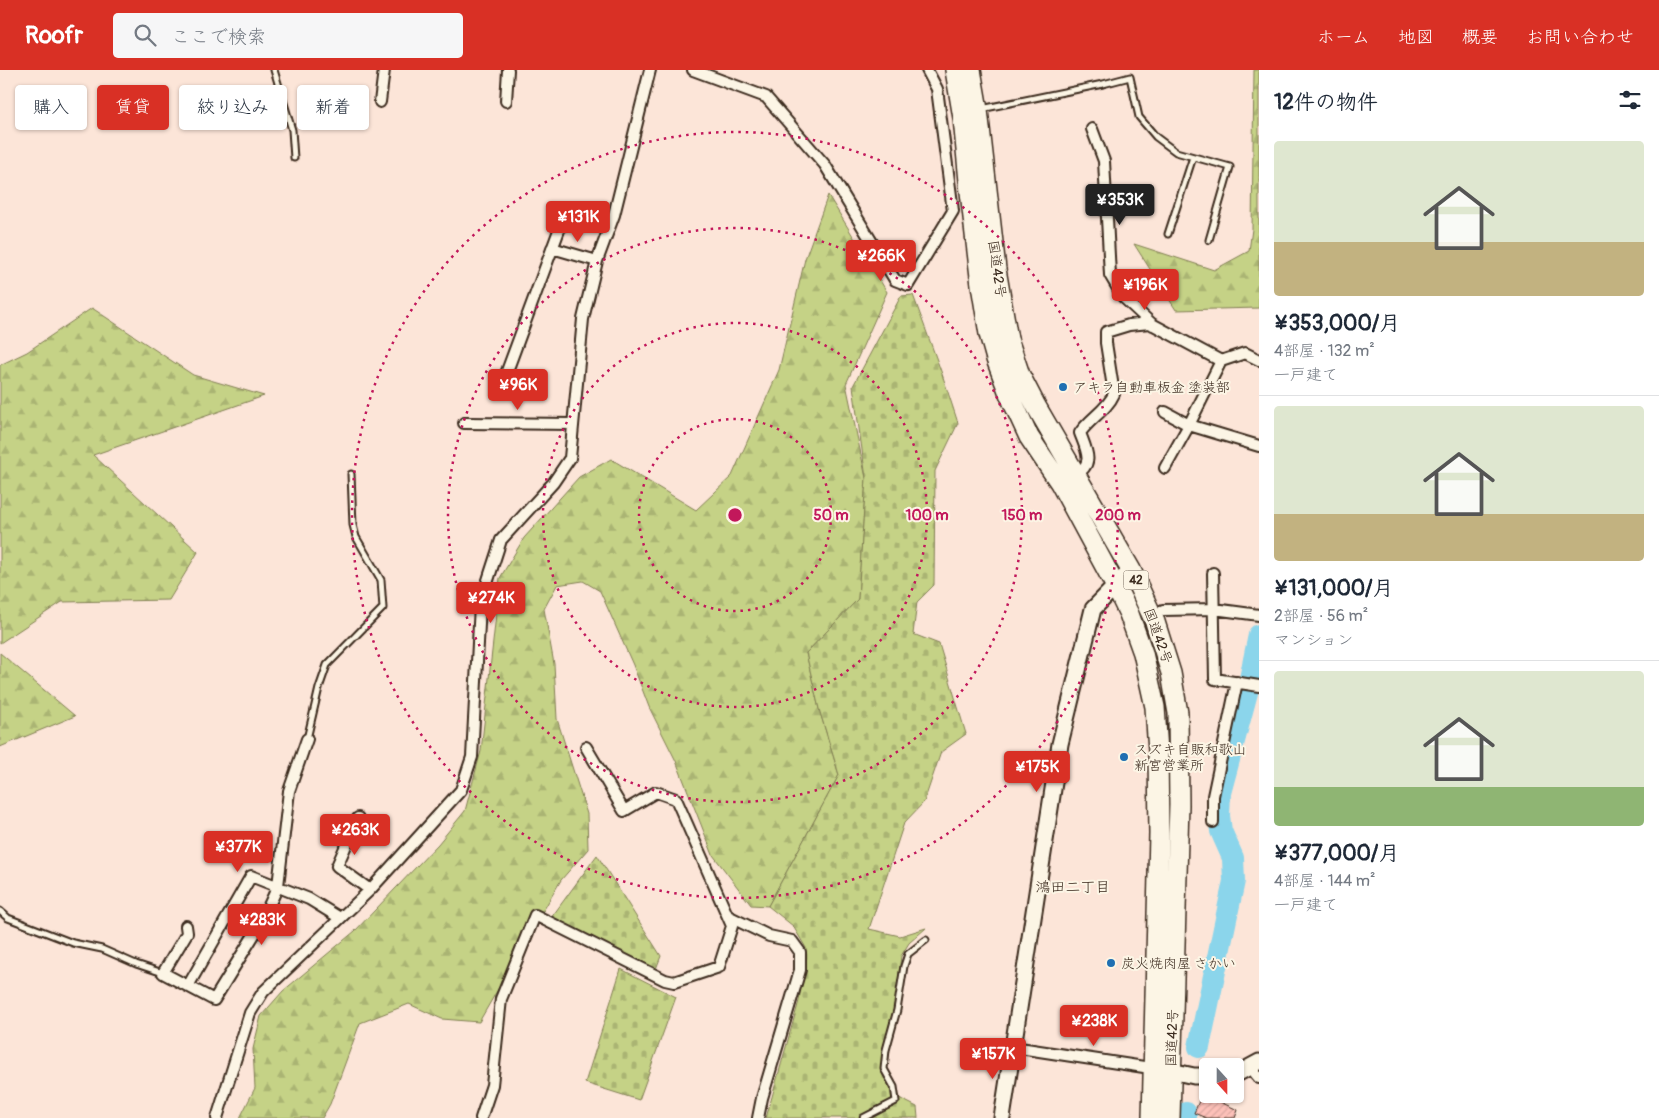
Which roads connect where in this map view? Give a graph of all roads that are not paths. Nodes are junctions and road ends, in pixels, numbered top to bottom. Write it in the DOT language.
graph roads {
  1 [pos="274,70"];
  2 [pos="384,70"];
  3 [pos="508,70"];
  4 [pos="650,70"];
  5 [pos="693,70"];
  6 [pos="926,70"];
  7 [pos="955,70"];
  8 [pos="971,70"];
  9 [pos="506,101"];
  10 [pos="380,102"];
  11 [pos="978,110"];
  12 [pos="1092,128"];
  13 [pos="1194,157"];
  14 [pos="294,158"];
  15 [pos="565,214"];
  16 [pos="1168,234"];
  17 [pos="1210,240"];
  18 [pos="552,248"];
  19 [pos="597,261"];
  20 [pos="1153,324"];
  21 [pos="1259,360"];
  22 [pos="1221,361"];
  23 [pos="503,382"];
  24 [pos="1165,412"];
  25 [pos="464,423"];
  26 [pos="573,424"];
  27 [pos="1189,425"];
  28 [pos="1259,446"];
  29 [pos="1165,468"];
  30 [pos="351,474"];
  31 [pos="1068,479"];
  32 [pos="1131,570"];
  33 [pos="1213,573"];
  34 [pos="1115,585"];
  35 [pos="1214,609"];
  36 [pos="1163,610"];
  37 [pos="1259,615"];
  38 [pos="1238,682"];
  39 [pos="1258,686"];
  40 [pos="307,739"];
  41 [pos="586,747"];
  42 [pos="358,818"];
  43 [pos="1213,822"];
  44 [pos="278,886"];
  45 [pos="370,890"];
  46 [pos="0,911"];
  47 [pos="728,916"];
  48 [pos="340,918"];
  49 [pos="186,926"];
  50 [pos="926,940"];
  51 [pos="163,973"];
  52 [pos="188,986"];
  53 [pos="1013,1047"];
  54 [pos="1162,1070"];
  55 [pos="1199,1076"];
  56 [pos="217,1118"];
  57 [pos="482,1118"];
  58 [pos="758,1118"];
  59 [pos="863,1118"];
  60 [pos="1002,1118"];
  61 [pos="1152,1118"];
  62 [pos="1170,1118"];
  1 -- 14 [label="lane"];
  2 -- 10 [label="street"];
  3 -- 9 [label="street"];
  4 -- 19 [label="street"];
  5 -- 6 [label="street"];
  7 -- 31 [label="highway, 国道42号 / 42"];
  8 -- 11 [label="highway, 国道42号 / 42"];
  11 -- 13 [label="lane"];
  11 -- 31 [label="highway, 国道42号 / 42"];
  12 -- 20 [label="street"];
  13 -- 16 [label="lane"];
  13 -- 17 [label="lane"];
  15 -- 18 [label="street"];
  18 -- 19 [label="street"];
  18 -- 23 [label="street"];
  19 -- 26 [label="street"];
  20 -- 22 [label="street"];
  20 -- 31 [label="street"];
  21 -- 22 [label="street"];
  22 -- 27 [label="street"];
  24 -- 27 [label="street"];
  25 -- 26 [label="street"];
  26 -- 45 [label="street"];
  27 -- 28 [label="street"];
  27 -- 29 [label="street"];
  30 -- 40 [label="lane"];
  31 -- 32 [label="highway, 国道42号 / 42"];
  31 -- 34 [label="highway, 国道42号 / 42"];
  32 -- 34 [label="street"];
  32 -- 54 [label="highway, 国道42号 / 42"];
  33 -- 35 [label="street"];
  34 -- 53 [label="street"];
  34 -- 54 [label="highway, 国道42号 / 42"];
  35 -- 36 [label="street"];
  35 -- 37 [label="street"];
  35 -- 38 [label="street"];
  38 -- 39 [label="street"];
  38 -- 43 [label="street"];
  40 -- 44 [label="street"];
  41 -- 47 [label="street"];
  42 -- 45 [label="street"];
  44 -- 48 [label="street"];
  44 -- 52 [label="street"];
  44 -- 52 [label="street"];
  45 -- 48 [label="street"];
  46 -- 51 [label="lane"];
  47 -- 57 [label="street"];
  47 -- 58 [label="street"];
  48 -- 56 [label="street"];
  49 -- 51 [label="street"];
  50 -- 59 [label="lane"];
  51 -- 52 [label="street"];
  53 -- 54 [label="street"];
  53 -- 60 [label="street"];
  54 -- 55 [label="street"];
  54 -- 61 [label="highway, 国道42号 / 42"];
  54 -- 62 [label="highway, 国道42号 / 42"];
}
